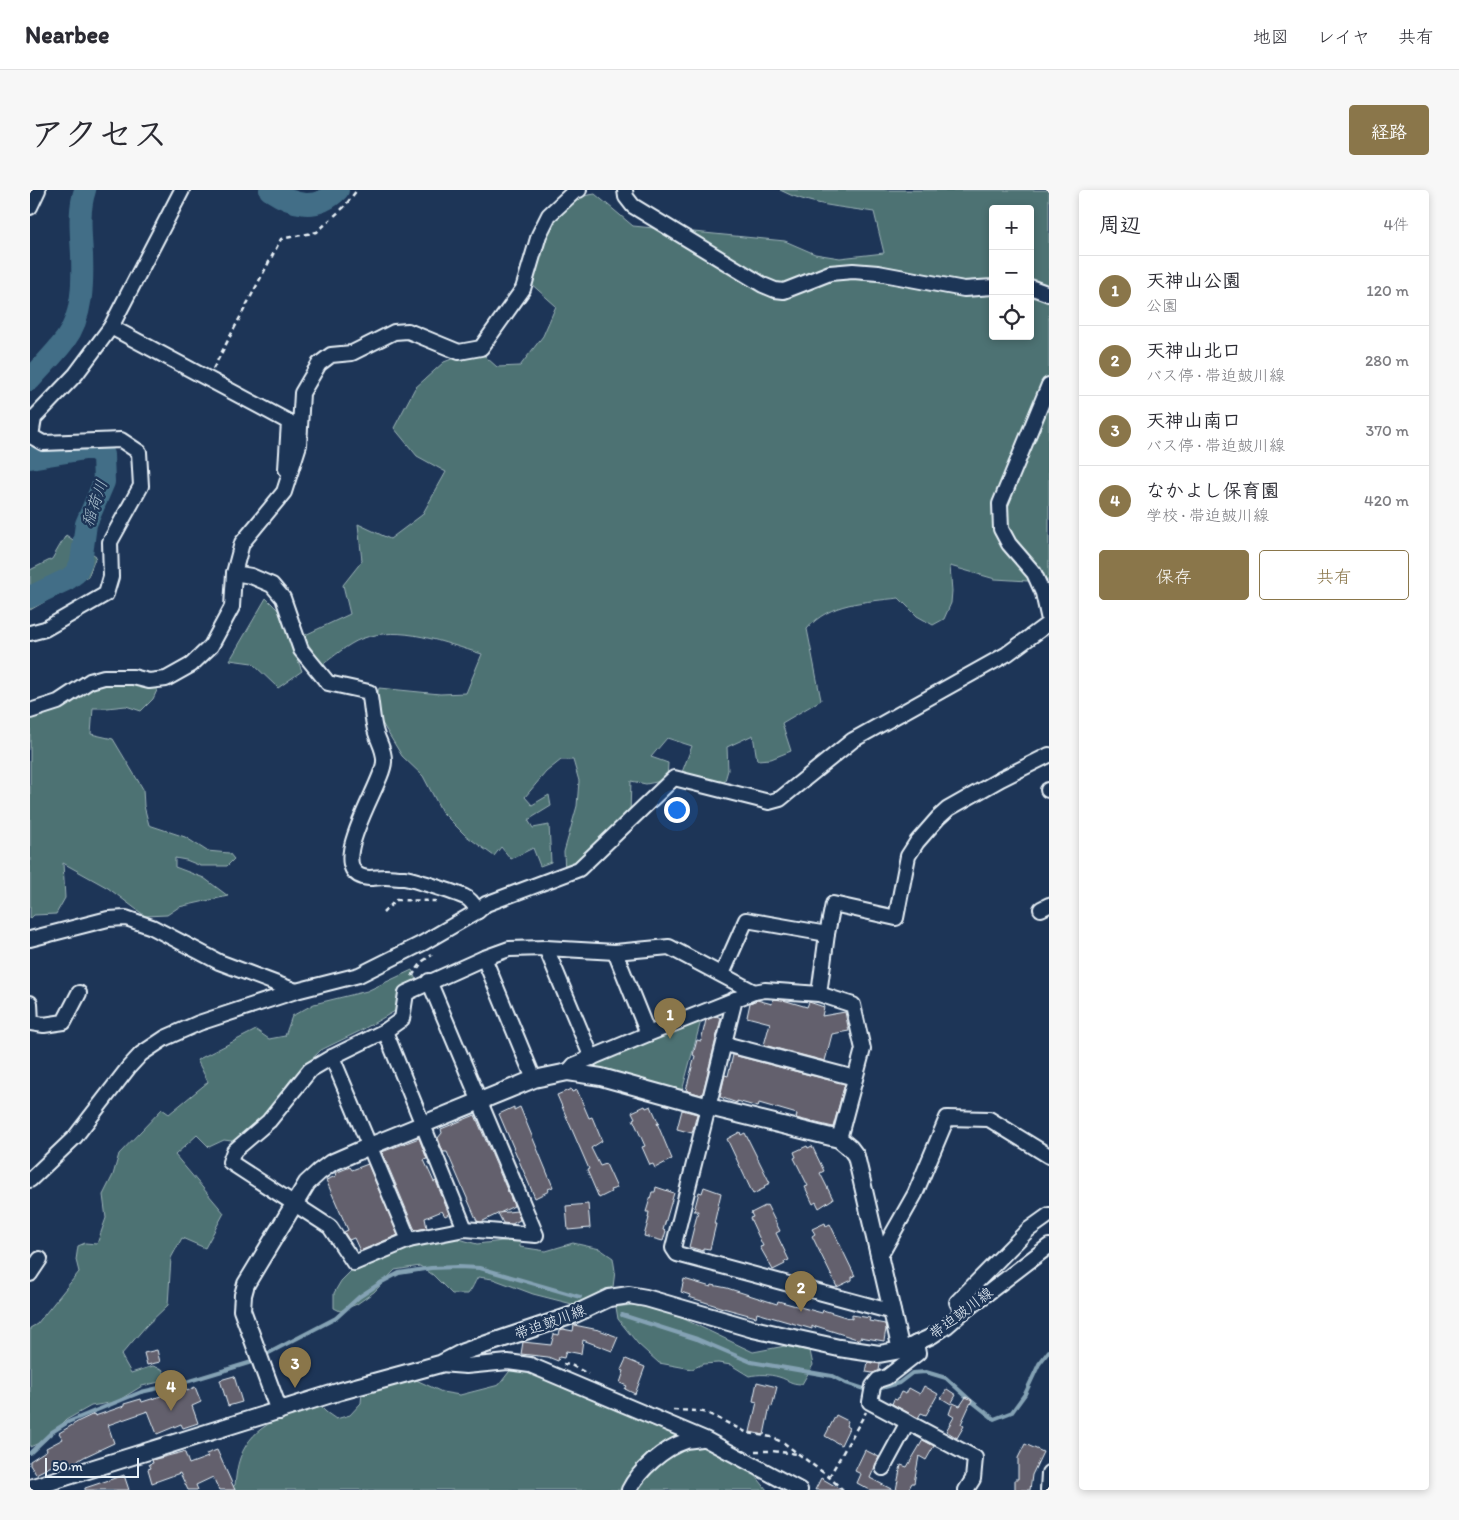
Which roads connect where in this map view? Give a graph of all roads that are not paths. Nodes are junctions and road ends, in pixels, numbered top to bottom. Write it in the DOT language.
graph roads {
  1 [pos="38,190"];
  2 [pos="182,190"];
  3 [pos="579,190"];
  4 [pos="625,190"];
  5 [pos="30,206"];
  6 [pos="989,287"];
  7 [pos="1034,288"];
  8 [pos="1049,294"];
  9 [pos="111,327"];
  10 [pos="1049,384"];
  11 [pos="302,393"];
  12 [pos="289,422"];
  13 [pos="284,492"];
  14 [pos="234,573"];
  15 [pos="1049,621"];
  16 [pos="30,633"];
  17 [pos="30,711"];
  18 [pos="1049,754"];
  19 [pos="478,911"];
  20 [pos="827,934"];
  21 [pos="30,939"];
  22 [pos="546,948"];
  23 [pos="615,952"];
  24 [pos="484,958"];
  25 [pos="722,974"];
  26 [pos="429,981"];
  27 [pos="296,991"];
  28 [pos="754,992"];
  29 [pos="79,993"];
  30 [pos="819,994"];
  31 [pos="735,999"];
  32 [pos="30,1003"];
  33 [pos="385,1030"];
  34 [pos="648,1034"];
  35 [pos="725,1044"];
  36 [pos="332,1057"];
  37 [pos="592,1058"];
  38 [pos="568,1072"];
  39 [pos="855,1078"];
  40 [pos="534,1079"];
  41 [pos="480,1101"];
  42 [pos="709,1107"];
  43 [pos="424,1124"];
  44 [pos="839,1139"];
  45 [pos="370,1146"];
  46 [pos="1049,1156"];
  47 [pos="30,1180"];
  48 [pos="294,1204"];
  49 [pos="1049,1215"];
  50 [pos="465,1229"];
  51 [pos="409,1240"];
  52 [pos="1049,1246"];
  53 [pos="880,1256"];
  54 [pos="40,1259"];
  55 [pos="30,1274"];
  56 [pos="893,1312"];
  57 [pos="963,1312"];
  58 [pos="916,1343"];
  59 [pos="901,1350"];
  60 [pos="440,1364"];
  61 [pos="279,1411"];
  62 [pos="908,1422"];
  63 [pos="706,1439"];
  64 [pos="883,1468"];
  65 [pos="1049,1473"];
  66 [pos="30,1488"];
  67 [pos="629,1490"];
  68 [pos="800,1490"];
  69 [pos="966,1490"];
  70 [pos="1048,1490"];
  1 -- 5 [label="street"];
  2 -- 9 [label="street"];
  3 -- 11 [label="street"];
  4 -- 6 [label="street"];
  7 -- 8 [label="street"];
  9 -- 12 [label="street"];
  9 -- 16 [label="street"];
  10 -- 15 [label="street"];
  11 -- 12 [label="street"];
  11 -- 13 [label="street"];
  12 -- 13 [label="street"];
  13 -- 14 [label="street"];
  14 -- 17 [label="street"];
  14 -- 19 [label="street"];
  15 -- 19 [label="street"];
  18 -- 20 [label="street"];
  19 -- 27 [label="street"];
  20 -- 25 [label="street"];
  20 -- 30 [label="street"];
  21 -- 27 [label="street"];
  22 -- 23 [label="street"];
  22 -- 24 [label="street"];
  22 -- 37 [label="street"];
  23 -- 25 [label="street"];
  23 -- 34 [label="street"];
  24 -- 26 [label="street"];
  24 -- 40 [label="street"];
  25 -- 28 [label="street"];
  26 -- 33 [label="street"];
  26 -- 41 [label="street"];
  27 -- 47 [label="street"];
  28 -- 30 [label="street"];
  28 -- 31 [label="street"];
  29 -- 32 [label="street"];
  30 -- 39 [label="street"];
  31 -- 34 [label="street"];
  31 -- 35 [label="street"];
  33 -- 36 [label="street"];
  33 -- 43 [label="street"];
  34 -- 37 [label="street"];
  35 -- 39 [label="street"];
  35 -- 42 [label="street"];
  36 -- 45 [label="street"];
  36 -- 48 [label="street"];
  37 -- 38 [label="street"];
  38 -- 40 [label="street"];
  38 -- 42 [label="street"];
  39 -- 44 [label="street"];
  40 -- 41 [label="street"];
  41 -- 43 [label="street"];
  41 -- 50 [label="street"];
  42 -- 44 [label="street"];
  42 -- 56 [label="street"];
  43 -- 45 [label="street"];
  43 -- 50 [label="street"];
  44 -- 53 [label="street"];
  45 -- 48 [label="street"];
  45 -- 51 [label="street"];
  46 -- 53 [label="street"];
  48 -- 51 [label="street"];
  48 -- 61 [label="street"];
  49 -- 57 [label="street"];
  50 -- 51 [label="street"];
  52 -- 57 [label="street, 帯迫皷川線"];
  53 -- 56 [label="street"];
  54 -- 55 [label="street"];
  56 -- 59 [label="street"];
  57 -- 58 [label="street, 帯迫皷川線"];
  58 -- 59 [label="street, 帯迫皷川線"];
  58 -- 62 [label="street"];
  59 -- 60 [label="street, 帯迫皷川線"];
  60 -- 61 [label="street, 帯迫皷川線"];
  60 -- 63 [label="street"];
  61 -- 66 [label="street, 帯迫皷川線"];
  62 -- 64 [label="street"];
  62 -- 69 [label="street"];
  63 -- 67 [label="street"];
  63 -- 68 [label="street"];
  65 -- 70 [label="street"];
}
